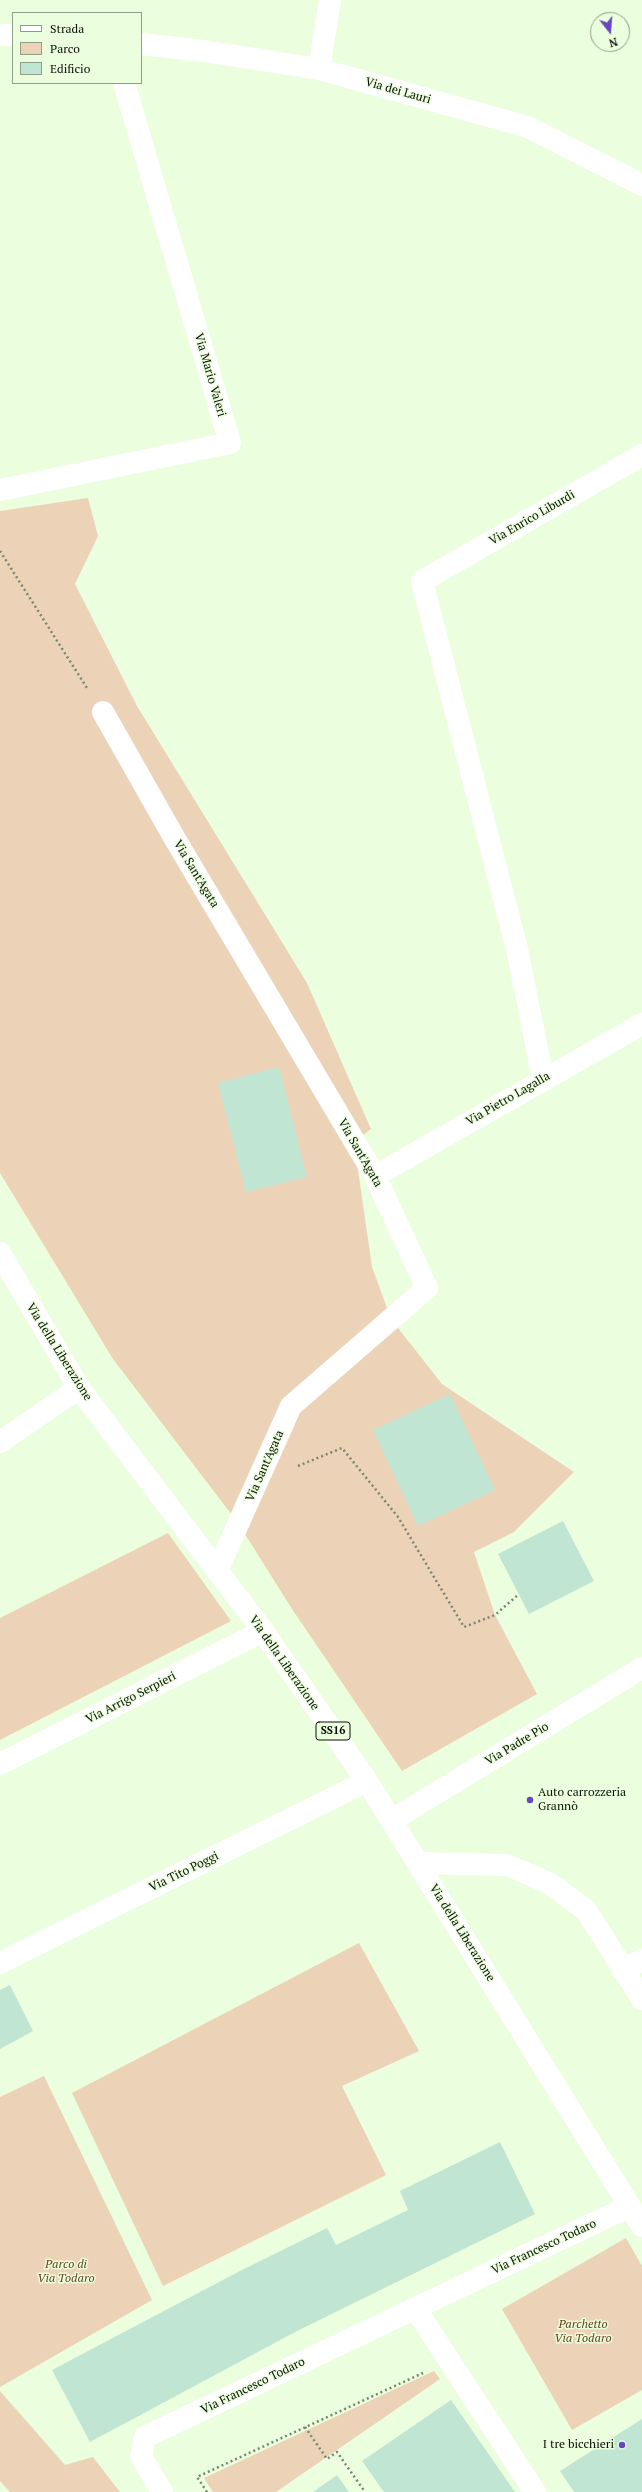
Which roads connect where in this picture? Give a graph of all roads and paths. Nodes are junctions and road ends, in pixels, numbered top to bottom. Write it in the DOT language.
graph roads {
  1 [pos="330,0"];
  2 [pos="0,35"];
  3 [pos="12,36"];
  4 [pos="142,44"];
  5 [pos="319,69"];
  6 [pos="124,84"];
  7 [pos="642,185"];
  8 [pos="642,455"];
  9 [pos="0,490"];
  10 [pos="0,551"];
  11 [pos="103,712"];
  12 [pos="642,1024"];
  13 [pos="543,1078"];
  14 [pos="375,1176"];
  15 [pos="0,1253"];
  16 [pos="79,1388"];
  17 [pos="0,1442"];
  18 [pos="258,1481"];
  19 [pos="217,1570"];
  20 [pos="519,1594"];
  21 [pos="263,1631"];
  22 [pos="642,1668"];
  23 [pos="0,1764"];
  24 [pos="367,1781"];
  25 [pos="392,1820"];
  26 [pos="419,1863"];
  27 [pos="0,1963"];
  28 [pos="633,1965"];
  29 [pos="642,1999"];
  30 [pos="630,2206"];
  31 [pos="642,2226"];
  32 [pos="415,2308"];
  33 [pos="424,2372"];
  34 [pos="305,2427"];
  35 [pos="162,2492"];
  36 [pos="207,2492"];
  37 [pos="365,2492"];
  38 [pos="535,2492"];
  1 -- 5 [label="street"];
  2 -- 3 [label="street"];
  4 -- 5 [label="street, Via dei Lauri"];
  5 -- 7 [label="street, Via dei Lauri"];
  6 -- 9 [label="street, Via Mario Valeri"];
  8 -- 13 [label="street, Via Enrico Liburdi"];
  10 -- 11 [label="path"];
  11 -- 14 [label="street, Via Sant'Agata"];
  12 -- 13 [label="street, Via Pietro Lagalla"];
  13 -- 14 [label="street, Via Pietro Lagalla"];
  14 -- 18 [label="street, Via Sant'Agata"];
  15 -- 16 [label="street, Via della Liberazione / SS16"];
  16 -- 17 [label="street"];
  16 -- 19 [label="street, Via della Liberazione / SS16"];
  18 -- 19 [label="street, Via Sant'Agata"];
  18 -- 20 [label="path"];
  19 -- 21 [label="street, Via della Liberazione / SS16"];
  21 -- 23 [label="street, Via Arrigo Serpieri"];
  21 -- 24 [label="street, Via della Liberazione / SS16"];
  22 -- 25 [label="street, Via Padre Pio"];
  24 -- 25 [label="street, Via della Liberazione / SS16"];
  24 -- 27 [label="street, Via Tito Poggi"];
  25 -- 26 [label="street, Via della Liberazione / SS16"];
  26 -- 28 [label="street"];
  26 -- 30 [label="street, Via della Liberazione / SS16"];
  28 -- 29 [label="street"];
  30 -- 31 [label="street, Via della Liberazione / SS16"];
  30 -- 32 [label="street, Via Francesco Todaro"];
  32 -- 35 [label="street, Via Francesco Todaro"];
  32 -- 38 [label="street"];
  33 -- 34 [label="path"];
  34 -- 36 [label="path"];
  34 -- 37 [label="path"];
}
